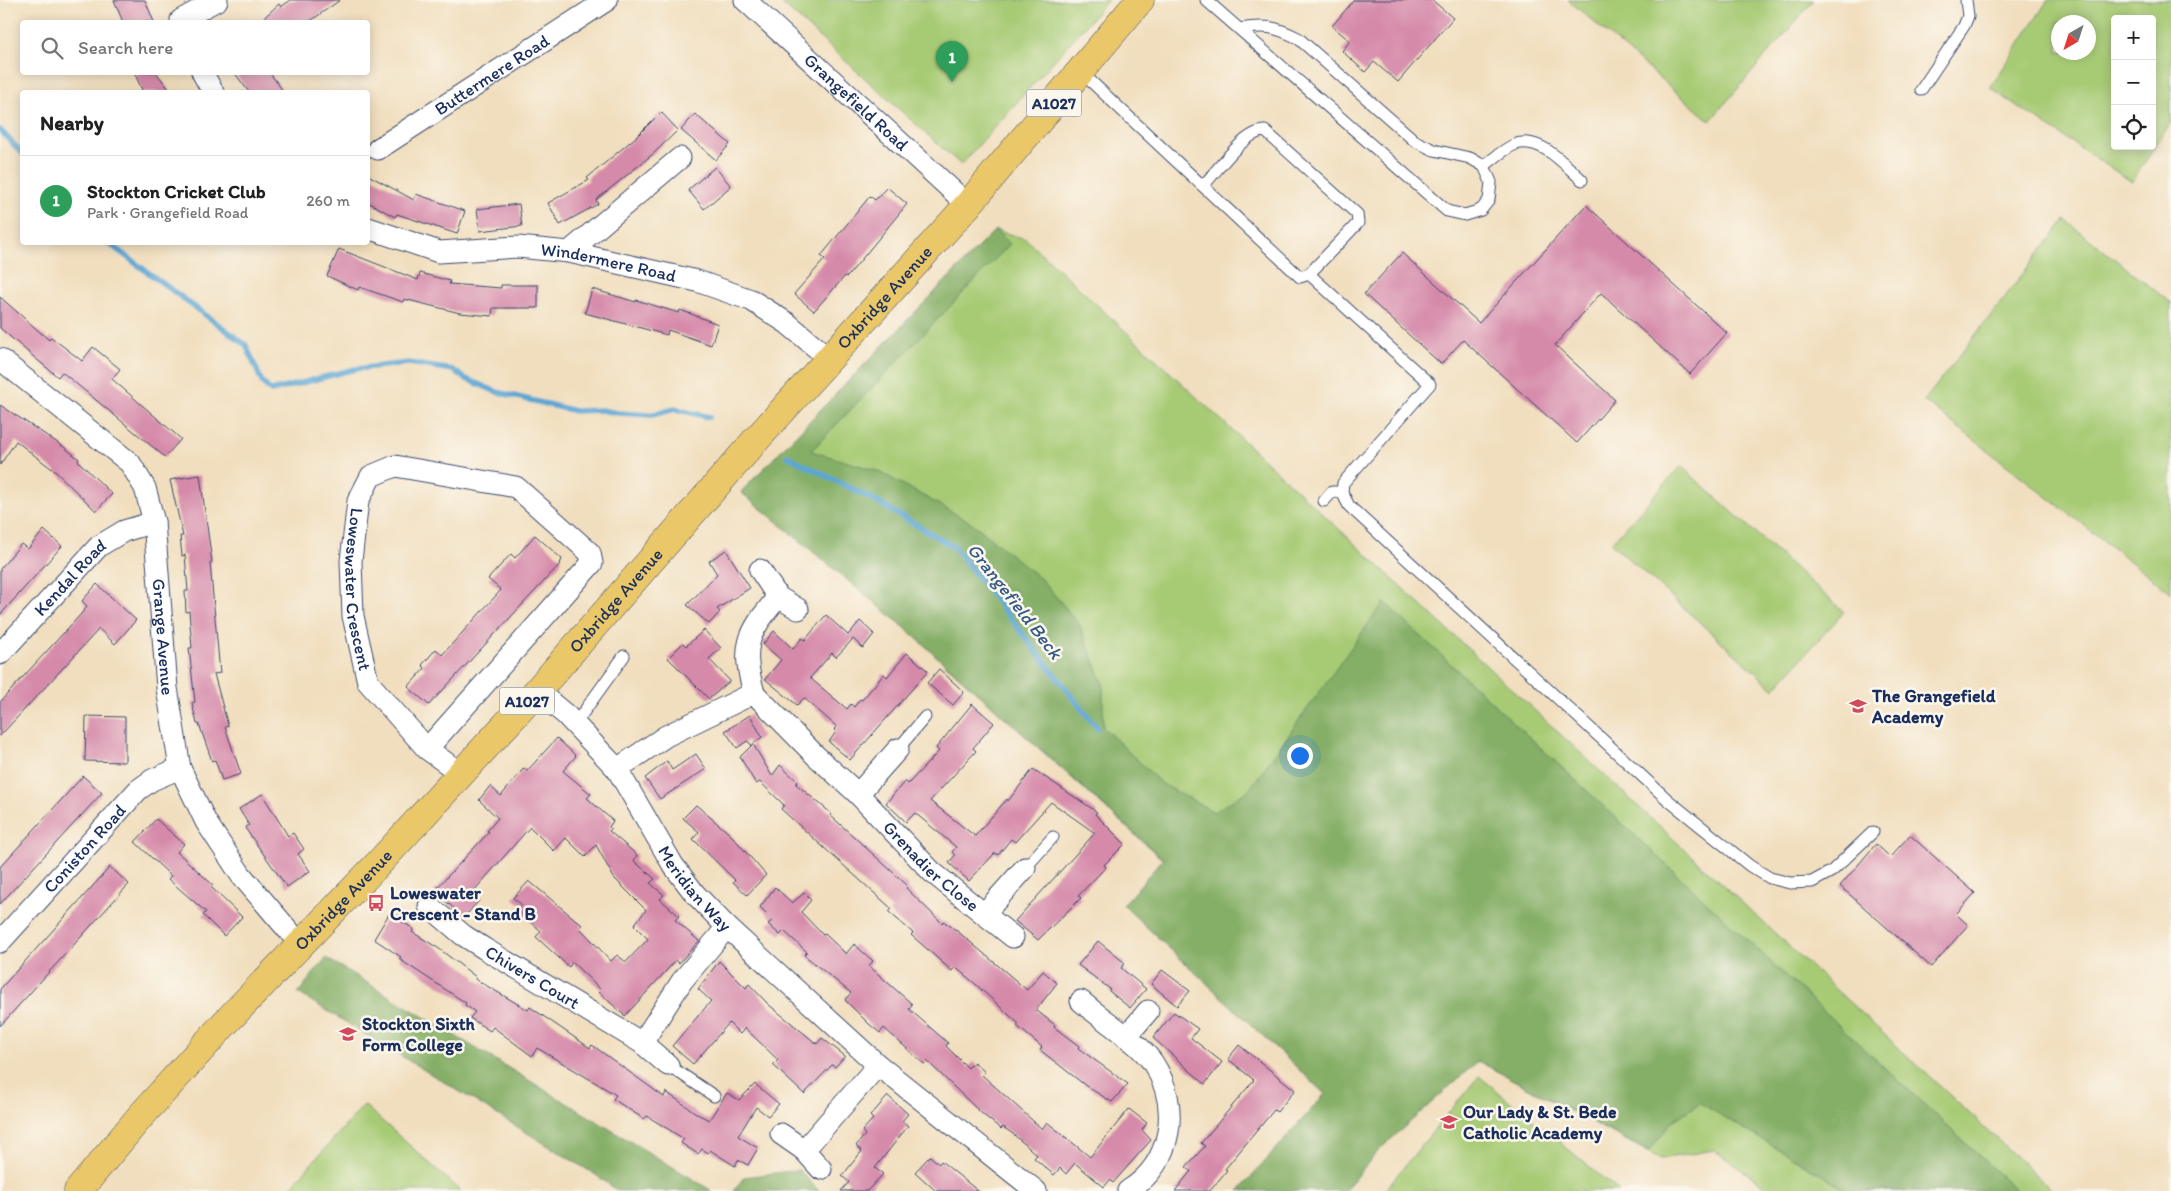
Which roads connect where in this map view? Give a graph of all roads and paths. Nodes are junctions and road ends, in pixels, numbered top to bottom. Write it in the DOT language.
graph roads {
  1 [pos="217,0"];
  2 [pos="607,0"];
  3 [pos="745,0"];
  4 [pos="1140,0"];
  5 [pos="1206,0"];
  6 [pos="1966,0"];
  7 [pos="180,14"];
  8 [pos="1239,29"];
  9 [pos="1081,72"];
  10 [pos="204,75"];
  11 [pos="213,90"];
  12 [pos="1921,90"];
  13 [pos="378,149"];
  14 [pos="680,158"];
  15 [pos="1484,166"];
  16 [pos="1582,180"];
  17 [pos="1204,186"];
  18 [pos="968,205"];
  19 [pos="370,229"];
  20 [pos="569,252"];
  21 [pos="1309,274"];
  22 [pos="0,359"];
  23 [pos="831,360"];
  24 [pos="1342,492"];
  25 [pos="1324,501"];
  26 [pos="154,522"];
  27 [pos="760,570"];
  28 [pos="778,597"];
  29 [pos="798,609"];
  30 [pos="0,654"];
  31 [pos="624,656"];
  32 [pos="537,690"];
  33 [pos="754,693"];
  34 [pos="925,717"];
  35 [pos="574,724"];
  36 [pos="427,749"];
  37 [pos="898,749"];
  38 [pos="180,768"];
  39 [pos="617,769"];
  40 [pos="460,773"];
  41 [pos="858,794"];
  42 [pos="1873,832"];
  43 [pos="1053,837"];
  44 [pos="1025,868"];
  45 [pos="429,906"];
  46 [pos="984,914"];
  47 [pos="727,927"];
  48 [pos="1013,937"];
  49 [pos="0,942"];
  50 [pos="300,944"];
  51 [pos="1081,1001"];
  52 [pos="1148,1011"];
  53 [pos="1126,1037"];
  54 [pos="642,1043"];
  55 [pos="668,1065"];
  56 [pos="878,1066"];
  57 [pos="714,1096"];
  58 [pos="781,1134"];
  59 [pos="804,1150"];
  60 [pos="821,1169"];
  61 [pos="78,1191"];
  62 [pos="1036,1191"];
  63 [pos="1128,1191"];
  1 -- 7 [label="street"];
  2 -- 13 [label="street, Buttermere Road"];
  3 -- 18 [label="street, Grangefield Road"];
  4 -- 9 [label="main road, Oxbridge Avenue / A1027"];
  5 -- 8 [label="lane"];
  6 -- 12 [label="lane"];
  8 -- 15 [label="lane"];
  8 -- 15 [label="lane"];
  9 -- 17 [label="lane"];
  9 -- 18 [label="main road, Oxbridge Avenue / A1027"];
  10 -- 11 [label="street"];
  14 -- 20 [label="street"];
  15 -- 16 [label="lane"];
  17 -- 21 [label="lane"];
  17 -- 21 [label="lane"];
  18 -- 23 [label="main road, Oxbridge Avenue / A1027"];
  19 -- 20 [label="street, Windermere Road"];
  20 -- 23 [label="street, Windermere Road"];
  21 -- 24 [label="lane"];
  22 -- 26 [label="street, Grange Avenue"];
  23 -- 32 [label="main road, Oxbridge Avenue / A1027"];
  24 -- 25 [label="lane"];
  24 -- 42 [label="lane"];
  26 -- 30 [label="street, Kendal Road"];
  26 -- 38 [label="street, Grange Avenue"];
  27 -- 28 [label="street"];
  28 -- 29 [label="street"];
  28 -- 33 [label="street, Grenadier Close"];
  31 -- 35 [label="lane"];
  32 -- 35 [label="street, Meridian Way"];
  32 -- 40 [label="main road, Oxbridge Avenue / A1027"];
  33 -- 39 [label="street"];
  33 -- 41 [label="street, Grenadier Close"];
  34 -- 37 [label="lane"];
  35 -- 39 [label="street, Meridian Way"];
  36 -- 36 [label="street, Loweswater Crescent"];
  36 -- 40 [label="street, Loweswater Crescent"];
  37 -- 41 [label="street"];
  38 -- 49 [label="street, Coniston Road"];
  38 -- 50 [label="street, Grange Avenue"];
  39 -- 47 [label="street, Meridian Way"];
  40 -- 50 [label="main road, Oxbridge Avenue / A1027"];
  41 -- 46 [label="street, Grenadier Close"];
  43 -- 44 [label="lane"];
  44 -- 46 [label="street, Grenadier Close"];
  45 -- 54 [label="street, Chivers Court"];
  46 -- 48 [label="street"];
  47 -- 54 [label="street"];
  47 -- 56 [label="street, Meridian Way"];
  50 -- 61 [label="main road, Oxbridge Avenue / A1027"];
  51 -- 53 [label="street"];
  52 -- 53 [label="street"];
  53 -- 63 [label="street"];
  54 -- 55 [label="street, Chivers Court"];
  55 -- 57 [label="lane"];
  56 -- 59 [label="street"];
  56 -- 62 [label="street, Meridian Way"];
  58 -- 59 [label="street"];
  59 -- 60 [label="street"];
}
